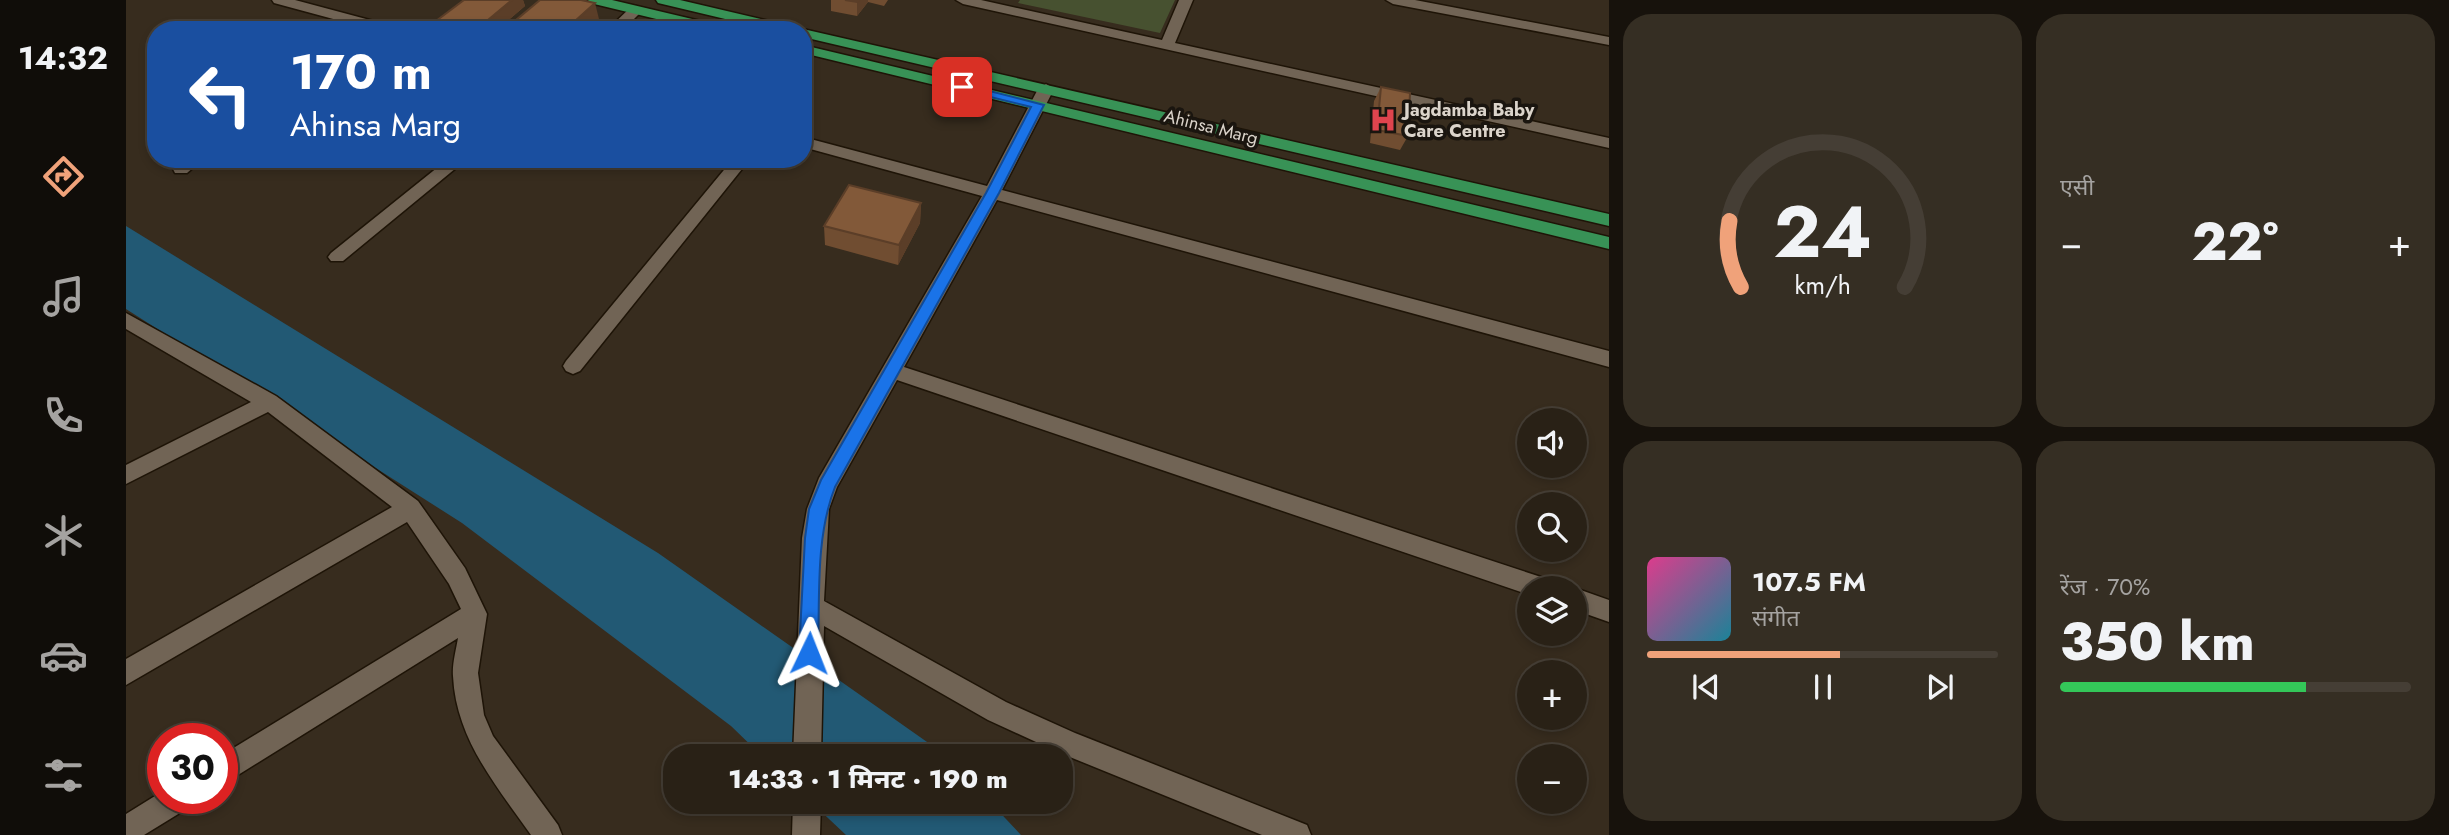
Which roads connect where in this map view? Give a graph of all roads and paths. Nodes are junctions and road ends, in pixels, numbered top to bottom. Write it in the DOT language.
graph roads {
  1 [pos="279,0"];
  2 [pos="595,0"];
  3 [pos="663,0"];
  4 [pos="963,0"];
  5 [pos="1186,0"];
  6 [pos="1392,0"];
  7 [pos="1001,4"];
  8 [pos="636,10"];
  9 [pos="356,21"];
  10 [pos="624,21"];
  11 [pos="683,21"];
  12 [pos="752,21"];
  13 [pos="812,35"];
  14 [pos="1609,41"];
  15 [pos="1167,45"];
  16 [pos="812,51"];
  17 [pos="1042,97"];
  18 [pos="1609,143"];
  19 [pos="812,144"];
  20 [pos="448,168"];
  21 [pos="735,168"];
  22 [pos="992,193"];
  23 [pos="1609,220"];
  24 [pos="1609,243"];
  25 [pos="337,257"];
  26 [pos="126,320"];
  27 [pos="1609,359"];
  28 [pos="573,366"];
  29 [pos="892,371"];
  30 [pos="269,402"];
  31 [pos="126,475"];
  32 [pos="410,508"];
  33 [pos="1517,580"];
  34 [pos="1587,603"];
  35 [pos="1609,611"];
  36 [pos="475,614"];
  37 [pos="810,617"];
  38 [pos="126,673"];
  39 [pos="807,744"];
  40 [pos="238,761"];
  41 [pos="152,814"];
  42 [pos="807,814"];
  43 [pos="126,830"];
  44 [pos="548,835"];
  45 [pos="806,835"];
  46 [pos="1297,835"];
  1 -- 9 [label="street"];
  2 -- 8 [label="highway"];
  3 -- 12 [label="highway"];
  4 -- 7 [label="street"];
  5 -- 15 [label="street"];
  6 -- 14 [label="street"];
  7 -- 15 [label="street"];
  8 -- 10 [label="street"];
  8 -- 11 [label="highway"];
  13 -- 17 [label="highway, Ahinsa Marg"];
  15 -- 18 [label="street"];
  16 -- 17 [label="highway, Ahinsa Marg"];
  17 -- 22 [label="street"];
  17 -- 23 [label="highway, Ahinsa Marg"];
  17 -- 24 [label="highway, Ahinsa Marg"];
  19 -- 22 [label="street"];
  20 -- 25 [label="street"];
  21 -- 28 [label="street"];
  22 -- 27 [label="street"];
  22 -- 29 [label="street"];
  26 -- 30 [label="street"];
  29 -- 33 [label="street"];
  29 -- 37 [label="street"];
  30 -- 31 [label="street"];
  30 -- 32 [label="street"];
  32 -- 36 [label="street"];
  32 -- 38 [label="street"];
  34 -- 35 [label="street"];
  36 -- 40 [label="street"];
  36 -- 44 [label="street"];
  37 -- 39 [label="street"];
  37 -- 46 [label="street"];
  41 -- 43 [label="street"];
  42 -- 45 [label="street"];
}
